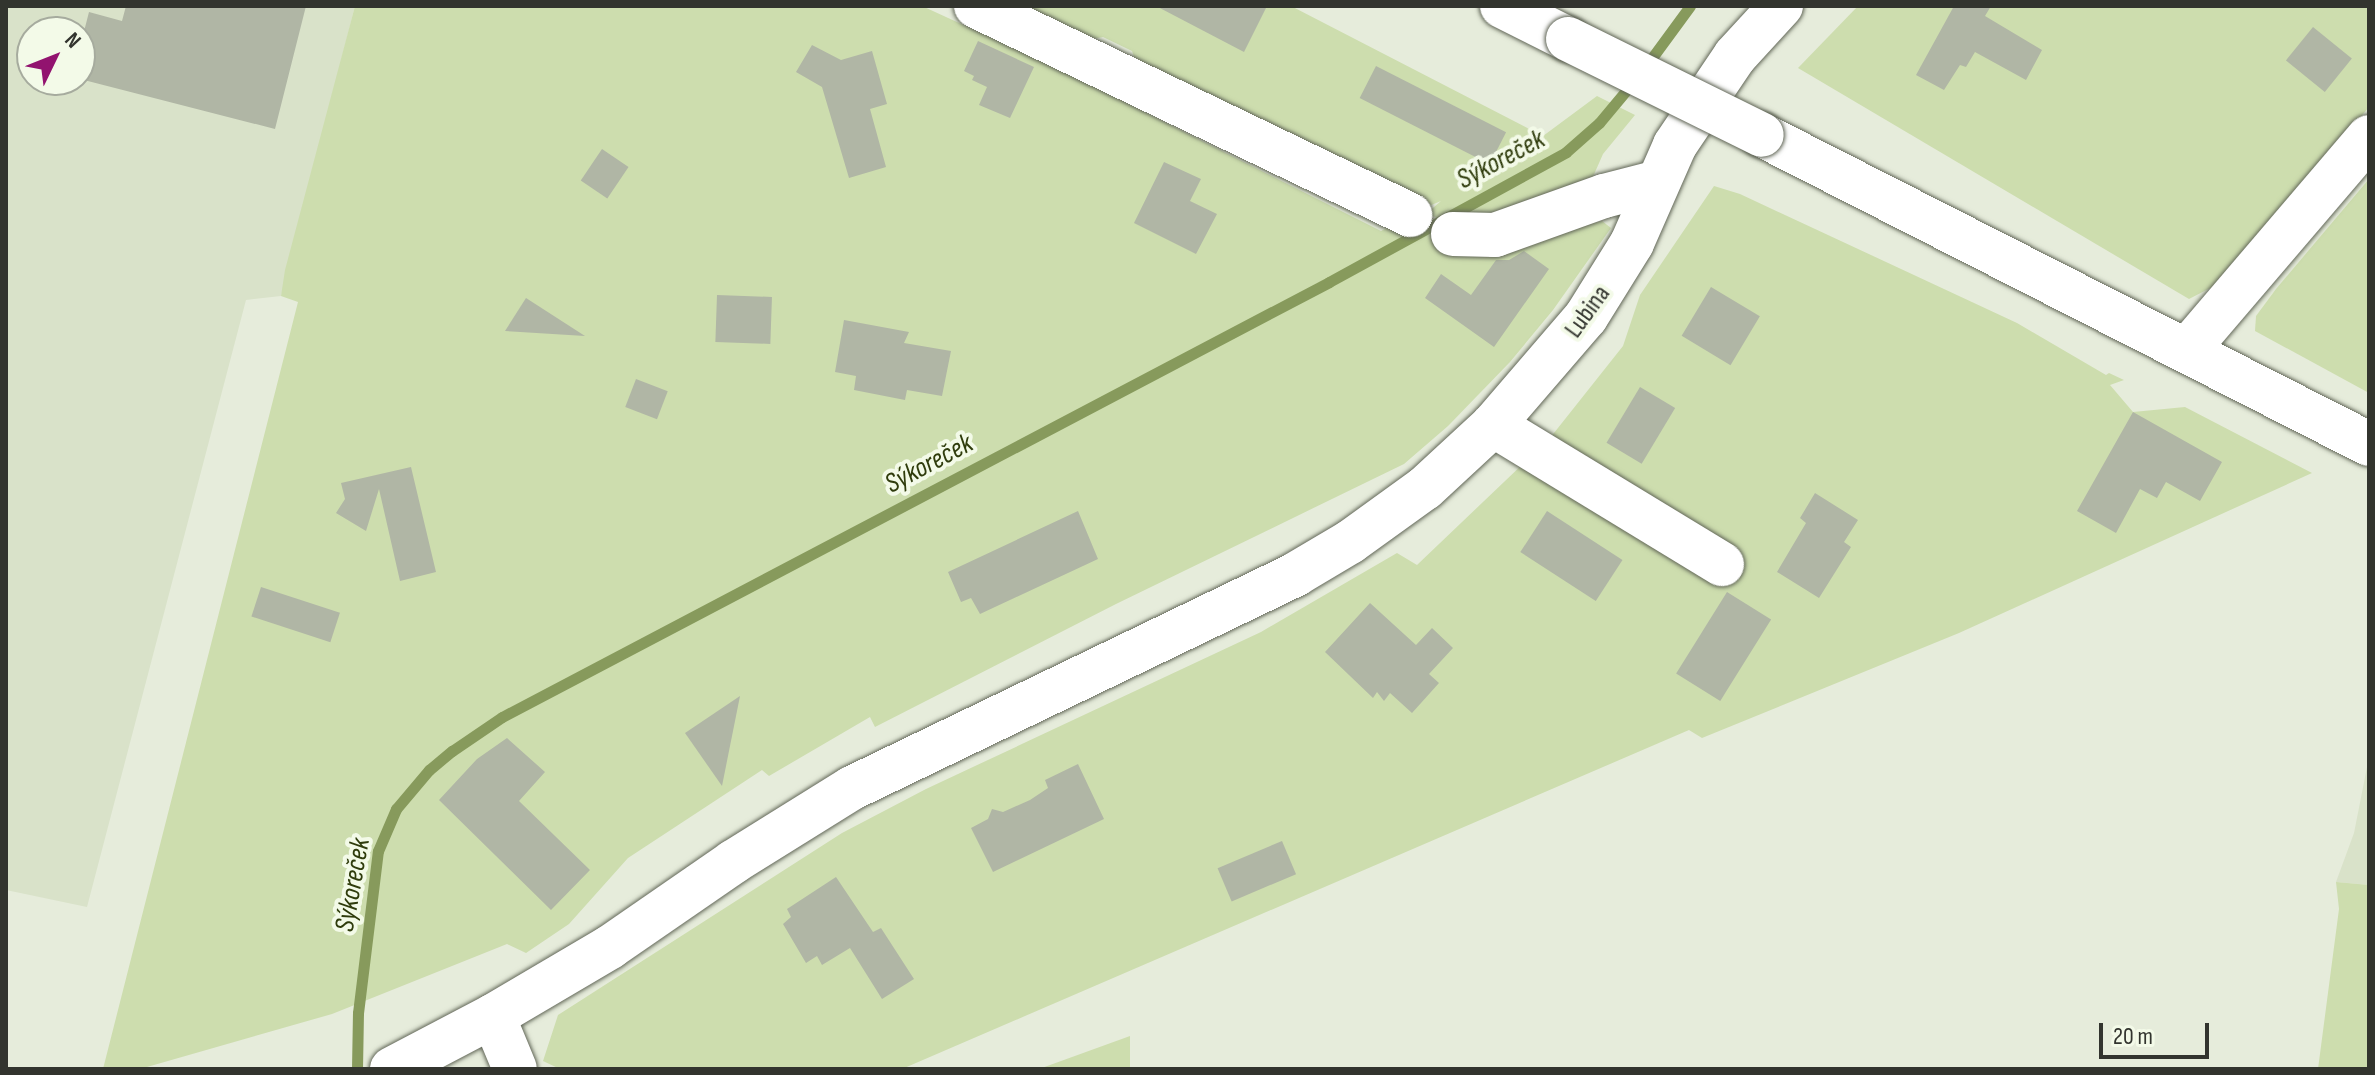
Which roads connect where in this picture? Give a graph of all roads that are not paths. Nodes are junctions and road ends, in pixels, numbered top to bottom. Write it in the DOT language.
graph roads {
  1 [pos="976,6"];
  2 [pos="1502,6"];
  3 [pos="1781,6"];
  4 [pos="2369,137"];
  5 [pos="1658,182"];
  6 [pos="1410,215"];
  7 [pos="1453,234"];
  8 [pos="2187,350"];
  9 [pos="1493,425"];
  10 [pos="2369,444"];
  11 [pos="1722,564"];
  12 [pos="493,1016"];
  13 [pos="394,1068"];
  14 [pos="515,1069"];
  1 -- 6 [label="street"];
  2 -- 8 [label="street, bridge"];
  3 -- 5 [label="street, Lubina"];
  4 -- 8 [label="street"];
  5 -- 7 [label="street"];
  5 -- 9 [label="street, Lubina"];
  8 -- 10 [label="street"];
  9 -- 11 [label="street"];
  9 -- 12 [label="street, Lubina"];
  12 -- 13 [label="street, Lubina"];
  12 -- 14 [label="street"];
}
